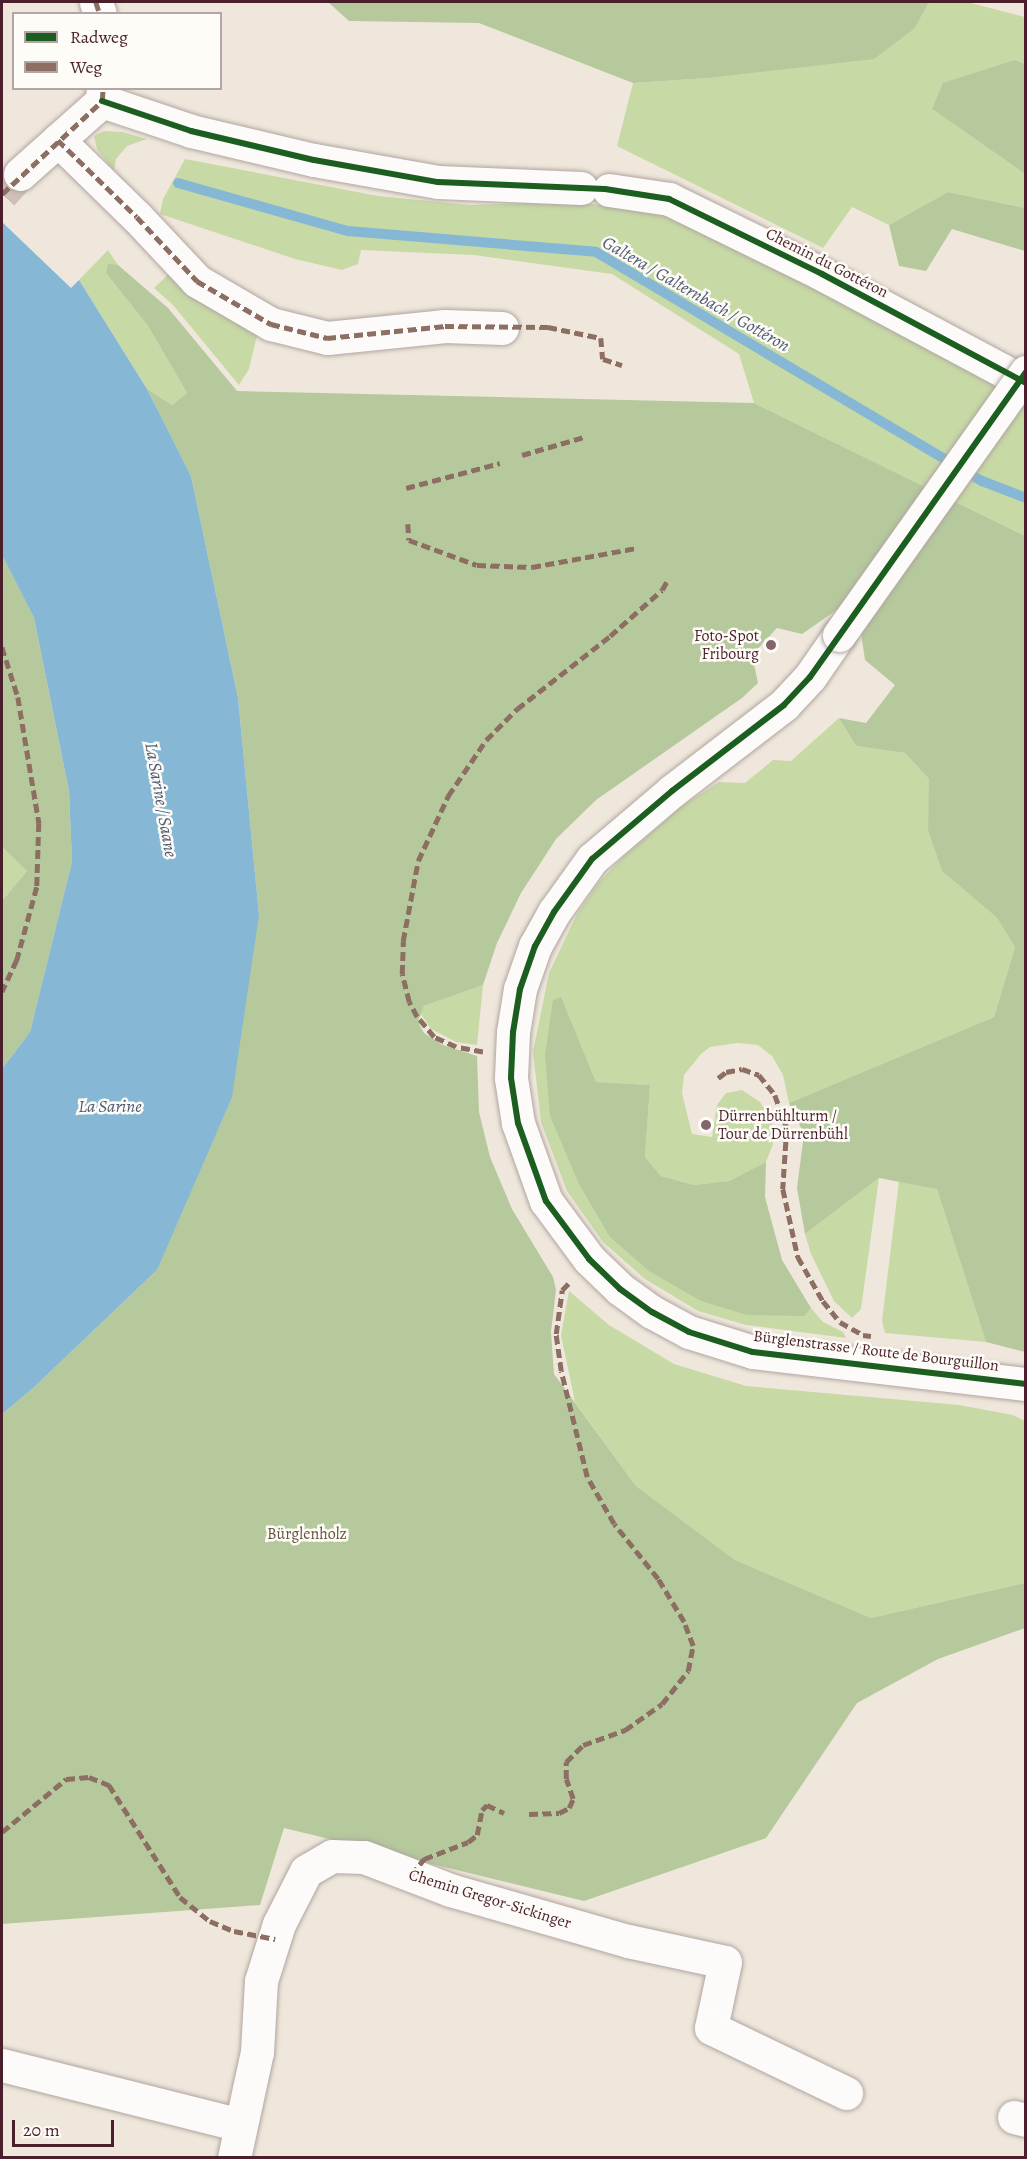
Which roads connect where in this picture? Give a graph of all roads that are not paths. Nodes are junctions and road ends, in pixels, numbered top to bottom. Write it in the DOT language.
graph roads {
  1 [pos="103,95"];
  2 [pos="58,140"];
  3 [pos="20,174"];
  4 [pos="502,328"];
  5 [pos="1026,372"];
  6 [pos="1026,383"];
  7 [pos="1026,1384"];
  8 [pos="2,2065"];
  9 [pos="846,2093"];
  10 [pos="241,2125"];
  11 [pos="234,2157"];
  1 -- 2 [label="street"];
  1 -- 6 [label="street, Chemin du Gottéron"];
  2 -- 3 [label="street"];
  2 -- 4 [label="street"];
  5 -- 7 [label="street, Bürglenstrasse / Route de Bourguillon, bridge"];
  8 -- 10 [label="street"];
  9 -- 10 [label="street, Chemin Gregor-Sickinger"];
  10 -- 11 [label="street, Chemin Gregor-Sickinger"];
}
